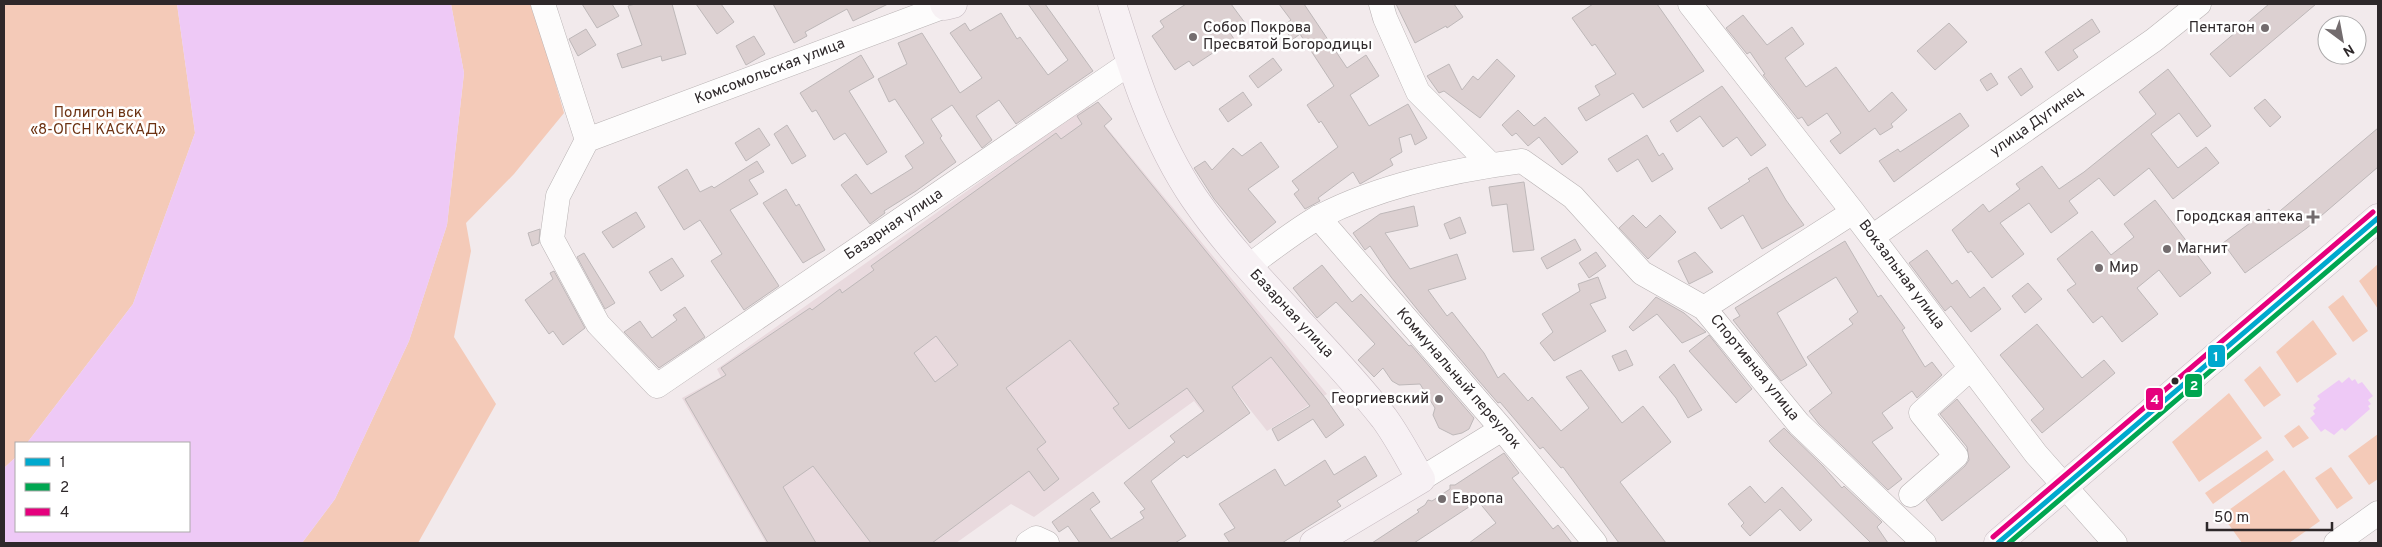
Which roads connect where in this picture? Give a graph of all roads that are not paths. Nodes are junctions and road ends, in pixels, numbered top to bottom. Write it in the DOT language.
graph roads {
  1 [pos="544,4"];
  2 [pos="1112,4"];
  3 [pos="1381,4"];
  4 [pos="1690,4"];
  5 [pos="2199,4"];
  6 [pos="947,5"];
  7 [pos="1130,63"];
  8 [pos="587,140"];
  9 [pos="1491,165"];
  10 [pos="1853,212"];
  11 [pos="1318,218"];
  12 [pos="2378,218"];
  13 [pos="1872,236"];
  14 [pos="1246,267"];
  15 [pos="1704,308"];
  16 [pos="1971,368"];
  17 [pos="1502,429"];
  18 [pos="1421,479"];
  19 [pos="2064,486"];
  20 [pos="1912,495"];
  21 [pos="2378,514"];
  22 [pos="1028,543"];
  23 [pos="1047,543"];
  24 [pos="1314,543"];
  25 [pos="1595,543"];
  26 [pos="1924,543"];
  27 [pos="1998,543"];
  28 [pos="2115,543"];
  29 [pos="2336,543"];
  1 -- 8 [label="street"];
  2 -- 7 [label="main road, Базарная улица"];
  3 -- 9 [label="street"];
  4 -- 10 [label="street, Вокзальная улица"];
  5 -- 13 [label="street, улица Дугинец"];
  6 -- 8 [label="street, Комсомольская улица"];
  7 -- 8 [label="street, Базарная улица"];
  7 -- 14 [label="main road, Базарная улица"];
  9 -- 11 [label="street, Спортивная улица"];
  9 -- 15 [label="street, Спортивная улица"];
  10 -- 13 [label="street, Вокзальная улица"];
  10 -- 15 [label="street"];
  11 -- 14 [label="street, Спортивная улица"];
  11 -- 17 [label="street, Коммунальный переулок"];
  12 -- 19 [label="main road"];
  13 -- 16 [label="street, Вокзальная улица"];
  14 -- 18 [label="main road, Базарная улица"];
  15 -- 26 [label="street, Спортивная улица"];
  16 -- 19 [label="street, Вокзальная улица"];
  16 -- 20 [label="street"];
  17 -- 18 [label="street"];
  17 -- 25 [label="street, Коммунальный переулок"];
  18 -- 24 [label="main road"];
  19 -- 27 [label="main road"];
  19 -- 28 [label="street, Вокзальная улица"];
  21 -- 29 [label="street"];
  22 -- 23 [label="street"];
}
